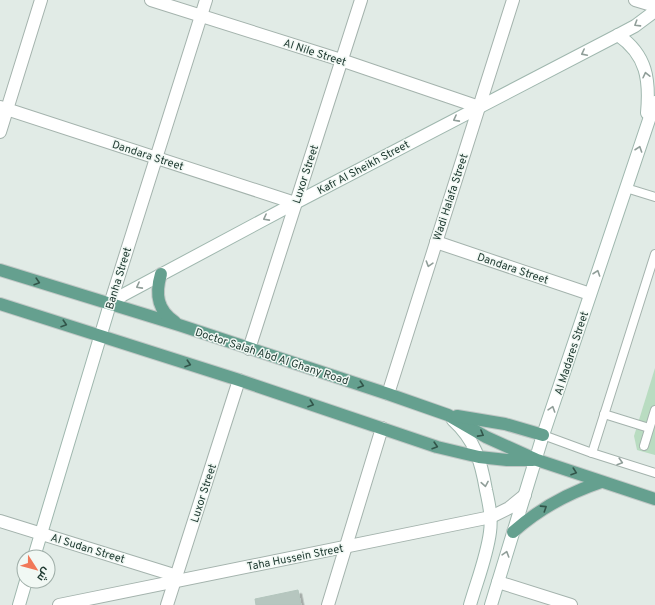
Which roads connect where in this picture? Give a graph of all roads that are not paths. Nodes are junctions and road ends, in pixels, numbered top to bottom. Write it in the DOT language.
graph roads {
  1 [pos="42,0"];
  2 [pos="151,0"];
  3 [pos="206,0"];
  4 [pos="361,0"];
  5 [pos="514,0"];
  6 [pos="635,0"];
  7 [pos="655,6"];
  8 [pos="655,11"];
  9 [pos="201,16"];
  10 [pos="618,35"];
  11 [pos="341,60"];
  12 [pos="655,102"];
  13 [pos="479,107"];
  14 [pos="4,108"];
  15 [pos="646,128"];
  16 [pos="0,132"];
  17 [pos="157,157"];
  18 [pos="626,188"];
  19 [pos="655,197"];
  20 [pos="296,202"];
  21 [pos="436,242"];
  22 [pos="655,254"];
  23 [pos="0,270"];
  24 [pos="161,274"];
  25 [pos="590,294"];
  26 [pos="0,304"];
  27 [pos="110,304"];
  28 [pos="179,325"];
  29 [pos="100,336"];
  30 [pos="249,349"];
  31 [pos="239,380"];
  32 [pos="388,394"];
  33 [pos="655,410"];
  34 [pos="604,414"];
  35 [pos="448,415"];
  36 [pos="382,428"];
  37 [pos="649,428"];
  38 [pos="543,435"];
  39 [pos="644,446"];
  40 [pos="592,453"];
  41 [pos="479,457"];
  42 [pos="537,460"];
  43 [pos="655,473"];
  44 [pos="601,482"];
  45 [pos="525,495"];
  46 [pos="655,499"];
  47 [pos="491,517"];
  48 [pos="0,521"];
  49 [pos="513,532"];
  50 [pos="41,533"];
  51 [pos="346,547"];
  52 [pos="36,549"];
  53 [pos="176,579"];
  54 [pos="498,582"];
  55 [pos="24,589"];
  56 [pos="19,605"];
  57 [pos="59,605"];
  58 [pos="167,605"];
  59 [pos="328,605"];
  60 [pos="470,605"];
  61 [pos="491,605"];
  62 [pos="571,605"];
  1 -- 14 [label="street"];
  2 -- 9 [label="street, Al Nile Street"];
  3 -- 9 [label="street, Banha Street"];
  4 -- 11 [label="street, Luxor Street"];
  5 -- 13 [label="street, Wadi Halafa Street"];
  6 -- 7 [label="street"];
  8 -- 10 [label="street, one-way"];
  9 -- 11 [label="street, Al Nile Street"];
  9 -- 17 [label="street, Banha Street"];
  10 -- 13 [label="street, Kafr Al Sheikh Street, one-way"];
  15 -- 10 [label="street, one-way"];
  11 -- 13 [label="street, Al Nile Street"];
  11 -- 20 [label="street, Luxor Street"];
  12 -- 15 [label="street, Al Madares Street"];
  13 -- 20 [label="street, Kafr Al Sheikh Street, one-way"];
  13 -- 21 [label="street, Wadi Halafa Street"];
  14 -- 16 [label="street"];
  14 -- 17 [label="street, Dandara Street"];
  18 -- 15 [label="street, Al Madares Street, one-way"];
  17 -- 20 [label="street, Dandara Street"];
  17 -- 27 [label="street, Banha Street"];
  18 -- 19 [label="lane"];
  25 -- 18 [label="street, Al Madares Street, one-way"];
  20 -- 24 [label="street, Kafr Al Sheikh Street, one-way"];
  20 -- 30 [label="street, Luxor Street"];
  21 -- 25 [label="street, Dandara Street"];
  21 -- 32 [label="street, Wadi Halafa Street, one-way"];
  22 -- 34 [label="lane"];
  23 -- 27 [label="main road, Doctor Salah Abd Al Ghany Road, one-way"];
  24 -- 27 [label="street, Kafr Al Sheikh Street, one-way"];
  24 -- 28 [label="main road"];
  38 -- 25 [label="street, Al Madares Street, one-way"];
  26 -- 29 [label="main road, Doctor Salah Abd Al Ghany Road, one-way"];
  27 -- 28 [label="main road, Doctor Salah Abd Al Ghany Road"];
  27 -- 29 [label="street, Banha Street"];
  28 -- 30 [label="main road, Doctor Salah Abd Al Ghany Road"];
  29 -- 31 [label="main road, Doctor Salah Abd Al Ghany Road, one-way"];
  29 -- 50 [label="street, Banha Street"];
  30 -- 32 [label="main road, Doctor Salah Abd Al Ghany Road, one-way"];
  31 -- 36 [label="main road, Doctor Salah Abd Al Ghany Road, one-way"];
  31 -- 53 [label="street, Luxor Street"];
  32 -- 35 [label="main road, Doctor Salah Abd Al Ghany Road"];
  33 -- 37 [label="lane"];
  34 -- 37 [label="lane"];
  34 -- 40 [label="lane"];
  35 -- 38 [label="main road"];
  35 -- 41 [label="street"];
  35 -- 42 [label="main road, Doctor Salah Abd Al Ghany Road, one-way"];
  36 -- 41 [label="main road, Doctor Salah Abd Al Ghany Road, one-way"];
  36 -- 51 [label="street"];
  37 -- 39 [label="lane"];
  38 -- 40 [label="lane"];
  38 -- 42 [label="street, Al Madares Street"];
  40 -- 43 [label="lane, one-way"];
  41 -- 42 [label="main road, Doctor Salah Abd Al Ghany Road"];
  41 -- 47 [label="street, one-way"];
  42 -- 44 [label="main road, Doctor Salah Abd Al Ghany Road, one-way"];
  42 -- 45 [label="street, Al Madares Street"];
  44 -- 46 [label="main road, Doctor Salah Abd Al Ghany Road"];
  49 -- 44 [label="main road, one-way"];
  45 -- 47 [label="street, Taha Hussein Street"];
  45 -- 49 [label="street, Al Madares Street"];
  47 -- 51 [label="street, Taha Hussein Street"];
  47 -- 60 [label="street"];
  48 -- 50 [label="street, Al Sudan Street"];
  54 -- 49 [label="street, Al Madares Street, one-way"];
  50 -- 52 [label="street, Banha Street"];
  50 -- 53 [label="street, Al Sudan Street"];
  51 -- 53 [label="street, Taha Hussein Street"];
  51 -- 59 [label="street"];
  53 -- 57 [label="street, Taha Hussein Street"];
  53 -- 58 [label="street, Luxor Street"];
  54 -- 61 [label="street, Al Madares Street"];
  54 -- 62 [label="street"];
  55 -- 56 [label="street"];
}
